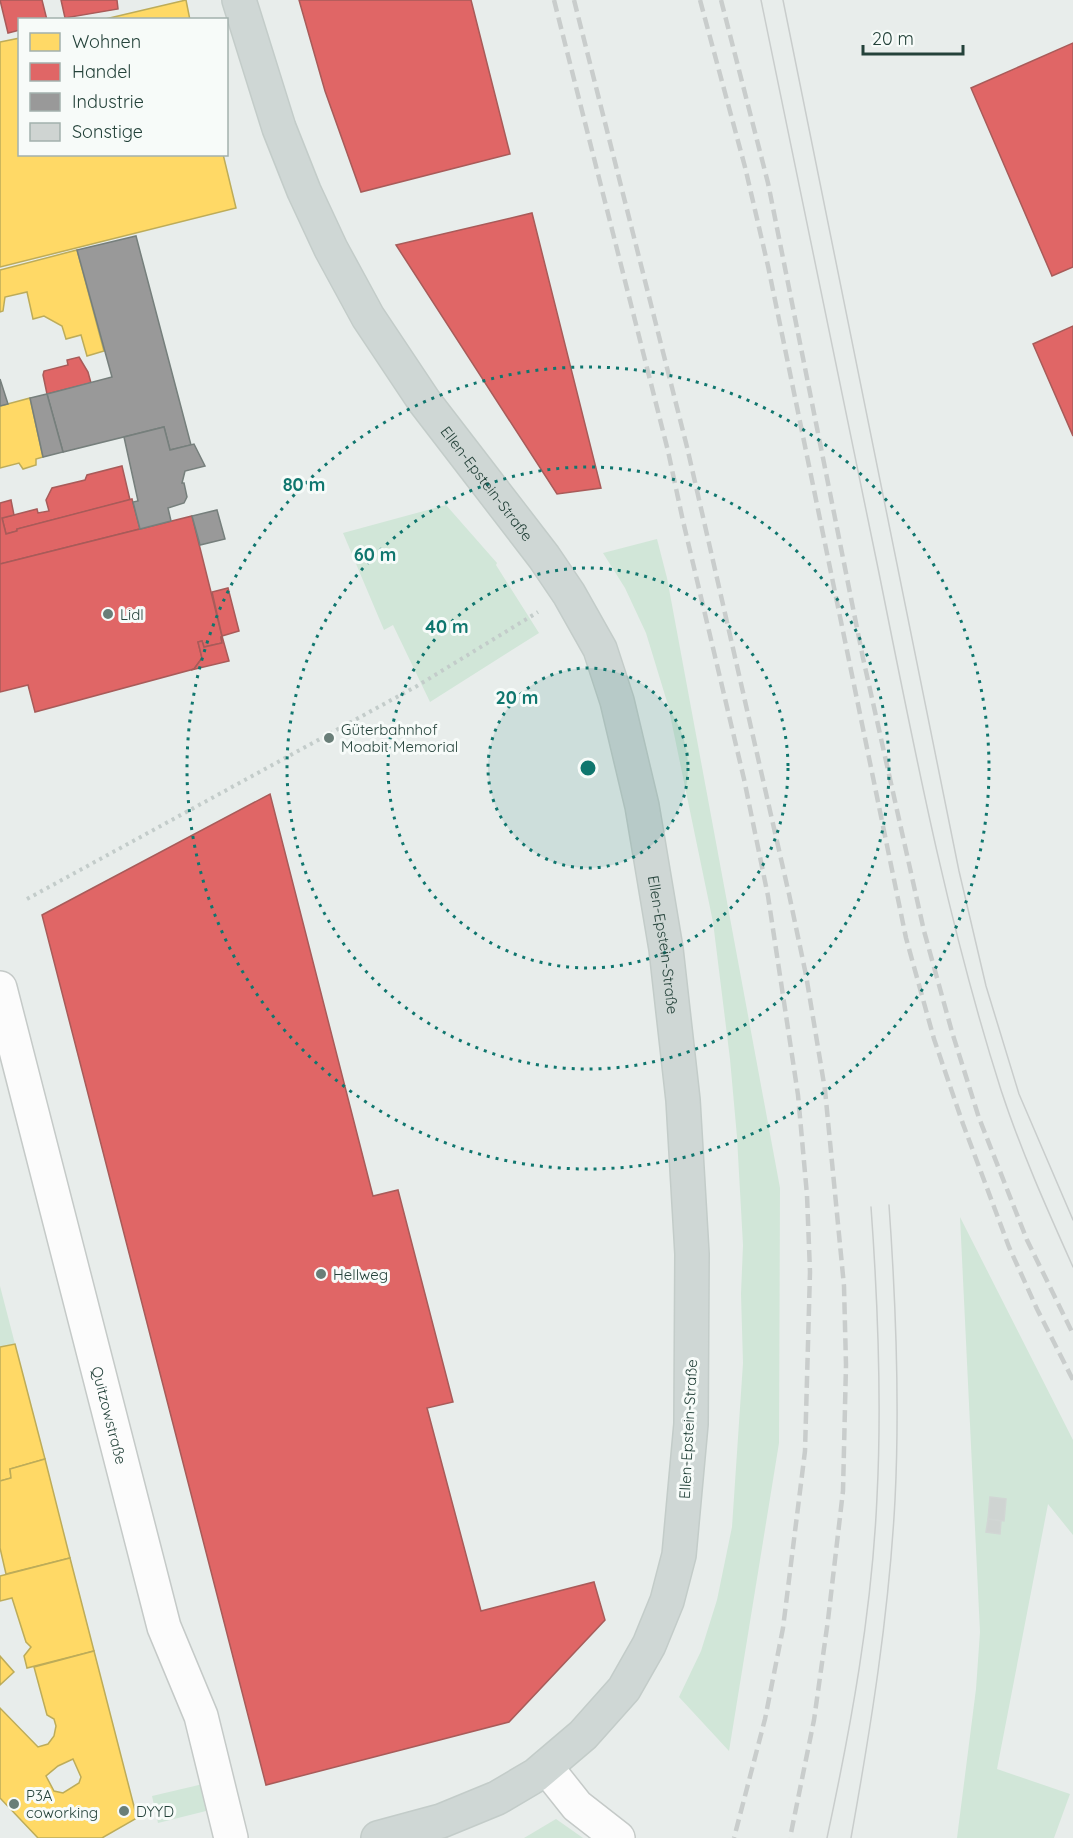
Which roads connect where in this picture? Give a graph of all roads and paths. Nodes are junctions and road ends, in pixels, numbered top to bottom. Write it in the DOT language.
graph roads {
  1 [pos="239,0"];
  2 [pos="538,612"];
  3 [pos="27,899"];
  4 [pos="0,988"];
  5 [pos="546,1767"];
  6 [pos="231,1838"];
  7 [pos="378,1838"];
  8 [pos="618,1838"];
  1 -- 5 [label="main road, Ellen-Epstein-Straße"];
  2 -- 3 [label="path"];
  4 -- 6 [label="street, Quitzowstraße"];
  5 -- 7 [label="main road, Ellen-Epstein-Straße"];
  5 -- 8 [label="street"];
}
